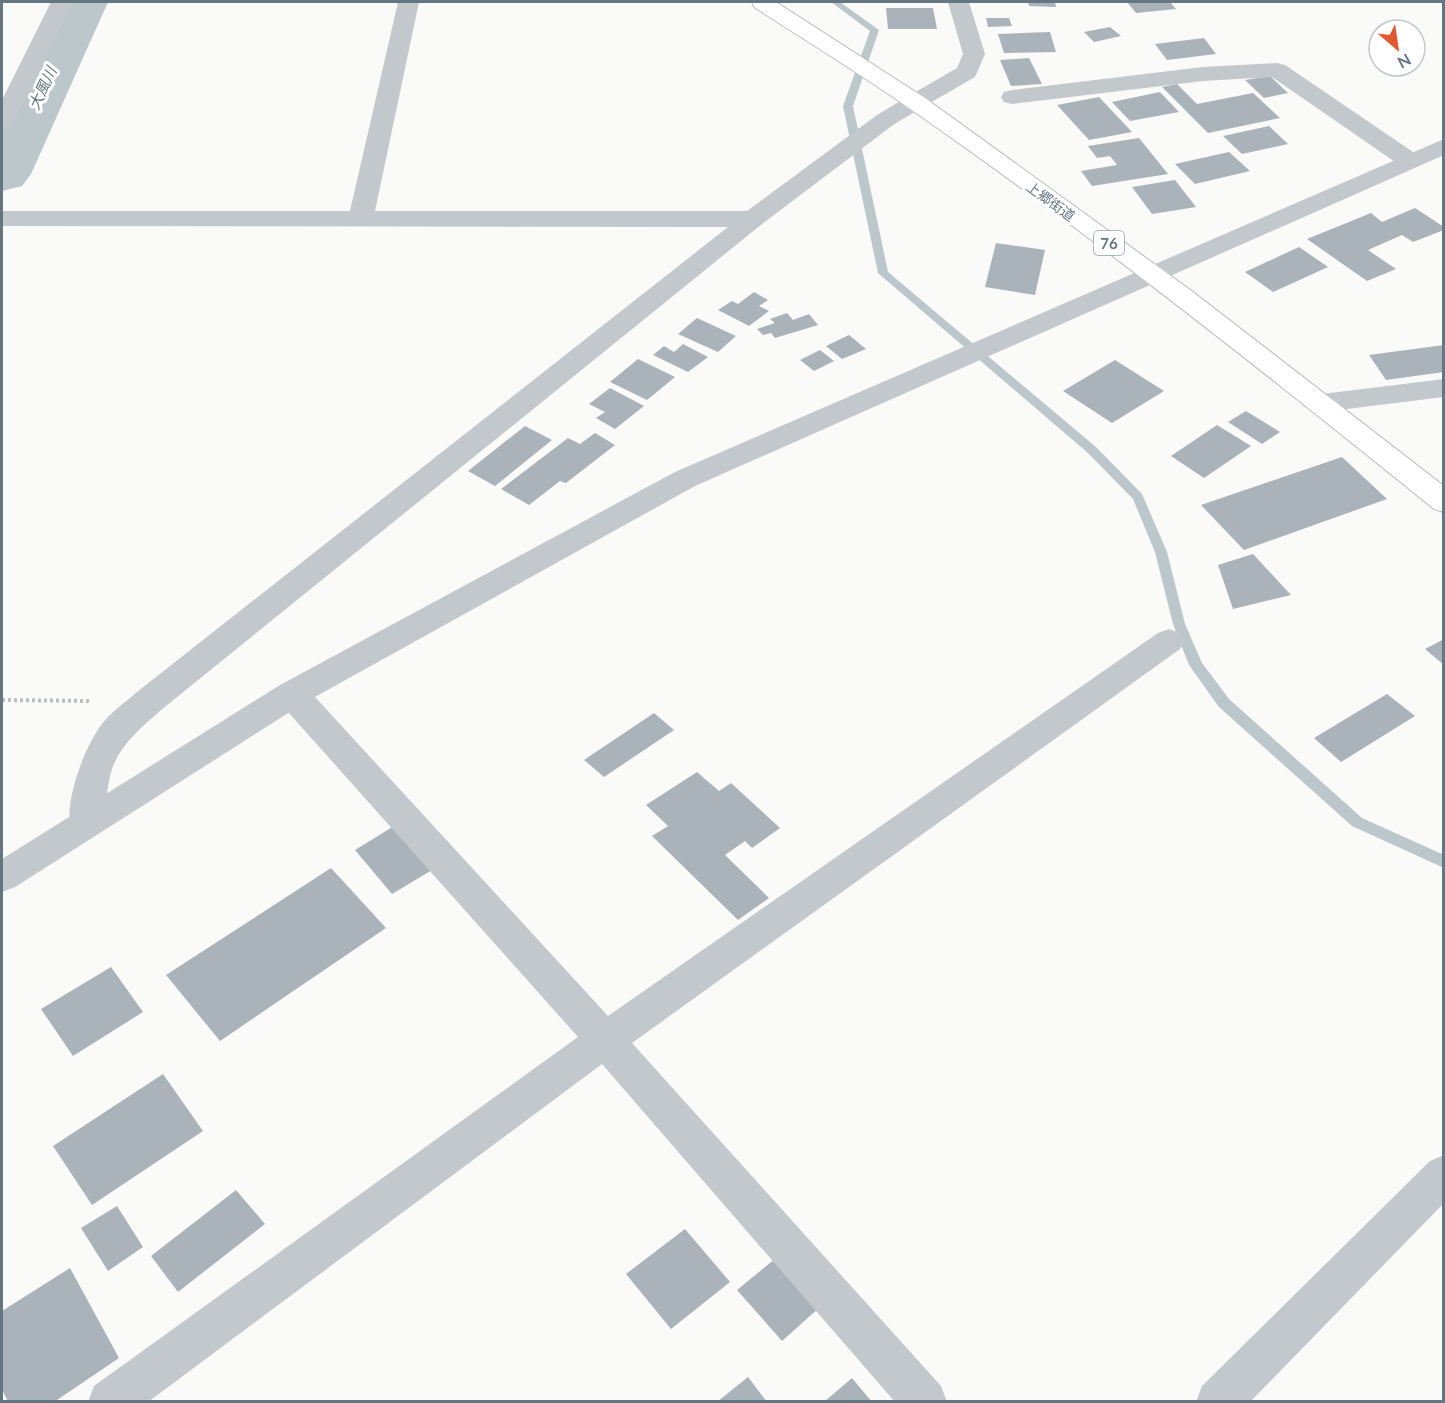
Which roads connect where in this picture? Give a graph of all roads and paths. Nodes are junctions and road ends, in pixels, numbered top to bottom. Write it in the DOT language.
graph roads {
  1 [pos="62,2"];
  2 [pos="408,2"];
  3 [pos="762,2"];
  4 [pos="958,2"];
  5 [pos="1012,97"];
  6 [pos="915,102"];
  7 [pos="2,122"];
  8 [pos="1443,146"];
  9 [pos="1410,161"];
  10 [pos="361,217"];
  11 [pos="2,219"];
  12 [pos="753,219"];
  13 [pos="1153,275"];
  14 [pos="1443,388"];
  15 [pos="1323,403"];
  16 [pos="1443,502"];
  17 [pos="1169,641"];
  18 [pos="292,694"];
  19 [pos="2,700"];
  20 [pos="149,701"];
  21 [pos="85,824"];
  22 [pos="2,877"];
  23 [pos="605,1040"];
  24 [pos="1443,1174"];
  25 [pos="110,1401"];
  26 [pos="925,1401"];
  27 [pos="1218,1401"];
  1 -- 7 [label="street"];
  2 -- 10 [label="street"];
  3 -- 6 [label="main road, 上郷街道 / 76"];
  4 -- 6 [label="street"];
  5 -- 9 [label="street"];
  6 -- 12 [label="street"];
  6 -- 13 [label="main road, 上郷街道 / 76"];
  8 -- 9 [label="street"];
  9 -- 13 [label="street"];
  10 -- 11 [label="street"];
  10 -- 12 [label="street"];
  12 -- 20 [label="street"];
  13 -- 15 [label="main road, 上郷街道 / 76"];
  13 -- 18 [label="street"];
  14 -- 15 [label="street"];
  15 -- 16 [label="main road, 上郷街道 / 76"];
  17 -- 23 [label="street"];
  18 -- 21 [label="street"];
  18 -- 23 [label="street"];
  19 -- 20 [label="path"];
  20 -- 21 [label="street"];
  21 -- 22 [label="street"];
  23 -- 25 [label="street"];
  23 -- 26 [label="street"];
  24 -- 27 [label="street"];
}
